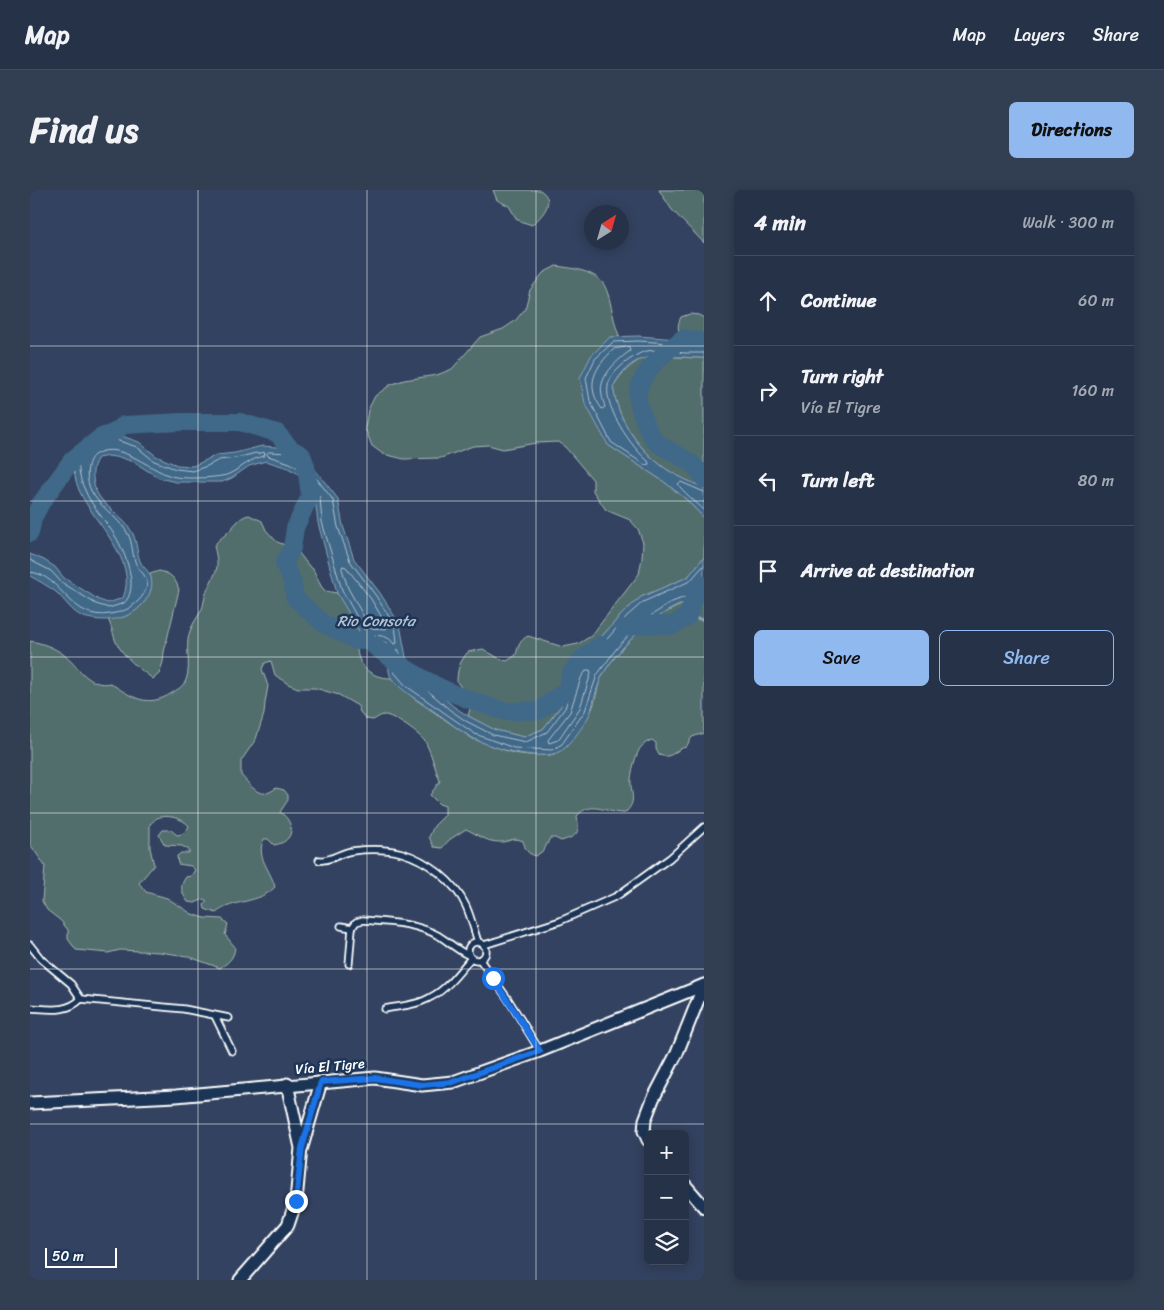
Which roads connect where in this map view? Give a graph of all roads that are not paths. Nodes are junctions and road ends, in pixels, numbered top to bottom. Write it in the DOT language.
graph roads {
  1 [pos="704,826"];
  2 [pos="320,860"];
  3 [pos="341,926"];
  4 [pos="352,928"];
  5 [pos="481,944"];
  6 [pos="30,946"];
  7 [pos="470,956"];
  8 [pos="480,960"];
  9 [pos="349,964"];
  10 [pos="704,985"];
  11 [pos="81,999"];
  12 [pos="30,1008"];
  13 [pos="385,1009"];
  14 [pos="215,1016"];
  15 [pos="230,1018"];
  16 [pos="232,1051"];
  17 [pos="540,1051"];
  18 [pos="321,1082"];
  19 [pos="287,1084"];
  20 [pos="30,1103"];
  21 [pos="644,1130"];
  22 [pos="302,1148"];
  23 [pos="689,1189"];
  24 [pos="704,1206"];
  25 [pos="240,1280"];
  1 -- 5 [label="lane"];
  2 -- 5 [label="lane"];
  3 -- 4 [label="lane"];
  4 -- 7 [label="lane"];
  4 -- 9 [label="lane"];
  5 -- 7 [label="lane"];
  5 -- 8 [label="lane"];
  6 -- 11 [label="lane"];
  7 -- 8 [label="lane"];
  7 -- 13 [label="lane"];
  8 -- 17 [label="lane"];
  10 -- 17 [label="street, Vía El Tigre"];
  10 -- 21 [label="street"];
  11 -- 12 [label="lane"];
  11 -- 14 [label="lane"];
  14 -- 15 [label="lane"];
  14 -- 16 [label="lane"];
  17 -- 18 [label="street, Vía El Tigre"];
  18 -- 19 [label="street, Vía El Tigre"];
  18 -- 22 [label="street"];
  19 -- 20 [label="street, Vía El Tigre"];
  19 -- 22 [label="street"];
  22 -- 25 [label="street"];
  23 -- 24 [label="street"];
}
